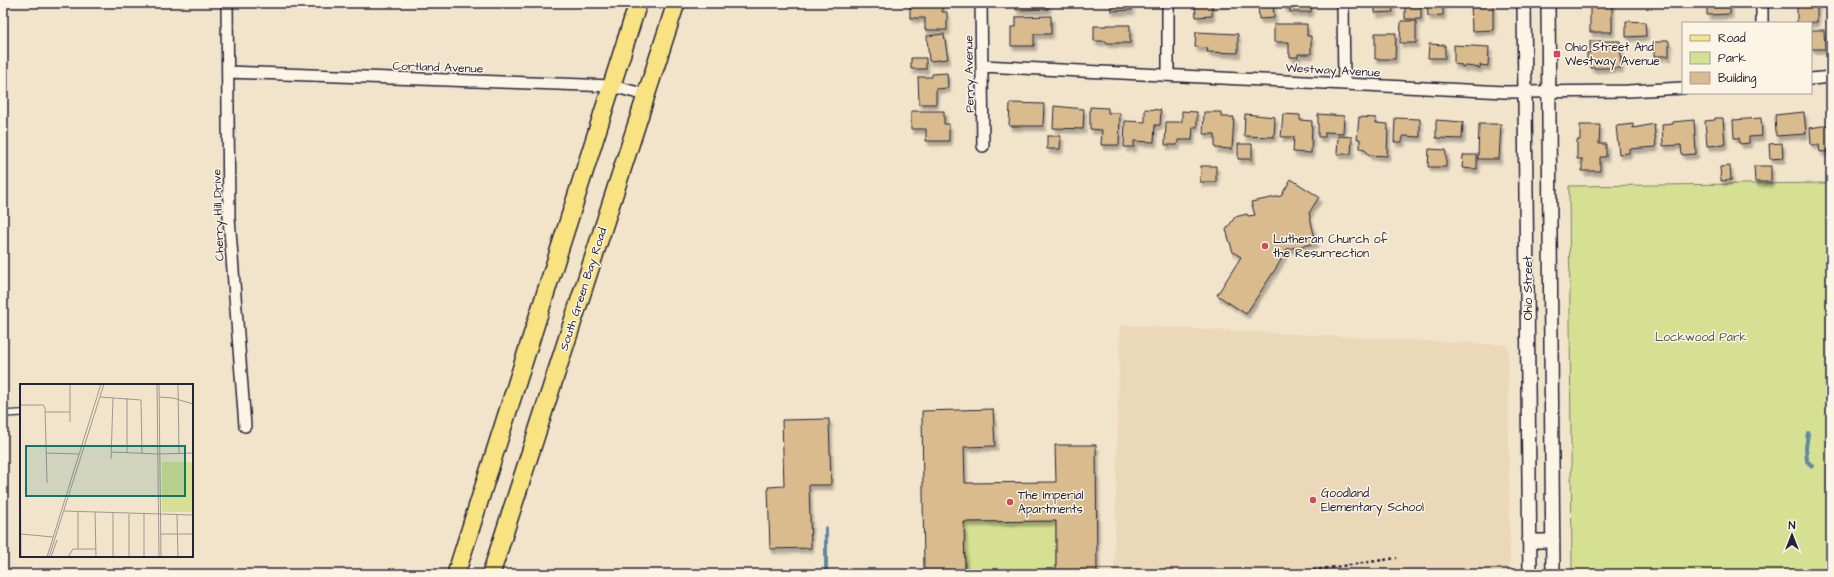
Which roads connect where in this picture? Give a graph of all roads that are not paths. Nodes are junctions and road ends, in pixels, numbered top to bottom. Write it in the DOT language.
graph roads {
  1 [pos="227,3"];
  2 [pos="638,3"];
  3 [pos="676,3"];
  4 [pos="981,3"];
  5 [pos="1168,3"];
  6 [pos="1343,3"];
  7 [pos="1524,3"];
  8 [pos="1548,3"];
  9 [pos="1762,3"];
  10 [pos="1762,22"];
  11 [pos="982,66"];
  12 [pos="228,72"];
  13 [pos="1168,75"];
  14 [pos="1831,77"];
  15 [pos="1812,79"];
  16 [pos="1344,84"];
  17 [pos="612,86"];
  18 [pos="1682,88"];
  19 [pos="1525,92"];
  20 [pos="1549,92"];
  21 [pos="646,94"];
  22 [pos="983,146"];
  23 [pos="20,413"];
  24 [pos="3,414"];
  25 [pos="244,426"];
  26 [pos="1530,541"];
  27 [pos="1553,541"];
  28 [pos="456,574"];
  29 [pos="491,574"];
  30 [pos="1530,574"];
  31 [pos="1553,574"];
  1 -- 12 [label="street, Cherry Hill Drive"];
  2 -- 17 [label="main road"];
  3 -- 21 [label="main road, South Green Bay Road"];
  4 -- 11 [label="street, Perry Avenue"];
  5 -- 13 [label="street"];
  6 -- 16 [label="street"];
  7 -- 19 [label="street, Ohio Street"];
  8 -- 20 [label="street, Ohio Street"];
  9 -- 10 [label="street"];
  11 -- 13 [label="street, Westway Avenue"];
  11 -- 22 [label="street, Perry Avenue"];
  12 -- 17 [label="street, Cortland Avenue"];
  12 -- 25 [label="street, Cherry Hill Drive"];
  13 -- 16 [label="street, Westway Avenue"];
  14 -- 15 [label="street"];
  16 -- 19 [label="street, Westway Avenue"];
  17 -- 21 [label="street, Cortland Avenue"];
  17 -- 28 [label="main road"];
  18 -- 20 [label="street, Westway Avenue"];
  19 -- 20 [label="street, Westway Avenue"];
  19 -- 26 [label="street, Ohio Street"];
  20 -- 27 [label="street, Ohio Street"];
  21 -- 29 [label="main road, South Green Bay Road"];
  23 -- 24 [label="lane"];
  26 -- 27 [label="street"];
  26 -- 30 [label="street, Ohio Street"];
  27 -- 31 [label="street, Ohio Street"];
}
